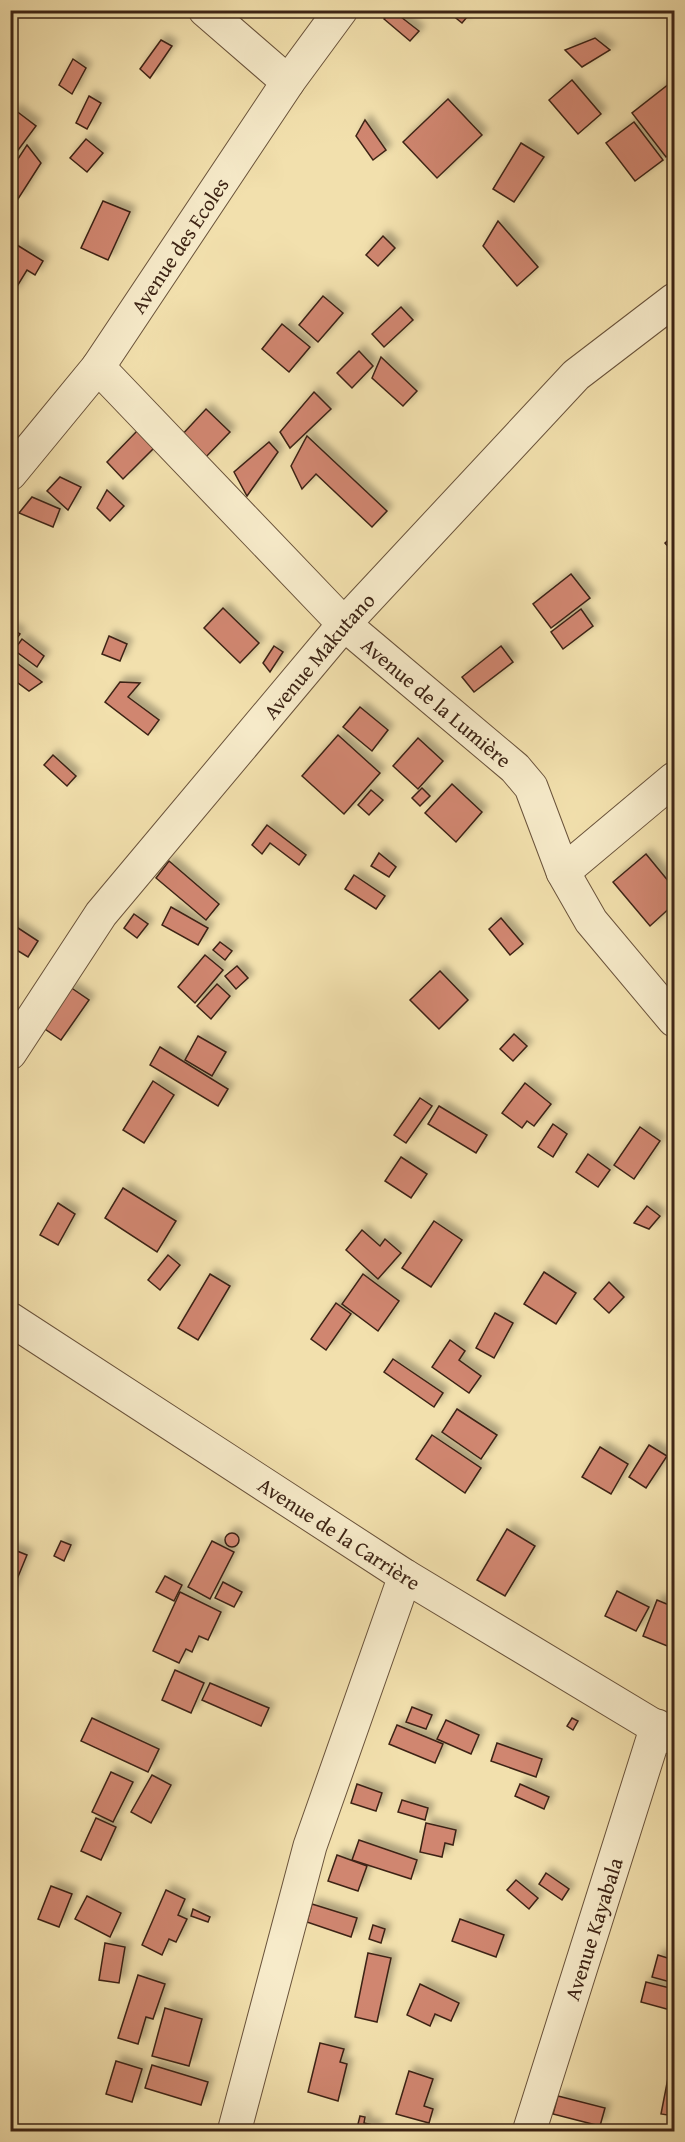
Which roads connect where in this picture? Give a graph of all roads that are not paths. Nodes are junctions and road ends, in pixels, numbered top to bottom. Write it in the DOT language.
graph roads {
  1 [pos="205,10"];
  2 [pos="340,10"];
  3 [pos="288,82"];
  4 [pos="675,300"];
  5 [pos="98,367"];
  6 [pos="10,474"];
  7 [pos="344,624"];
  8 [pos="675,779"];
  9 [pos="563,872"];
  10 [pos="675,1020"];
  11 [pos="10,1053"];
  12 [pos="10,1319"];
  13 [pos="405,1576"];
  14 [pos="666,1732"];
  15 [pos="234,2132"];
  16 [pos="529,2132"];
  1 -- 3 [label="street"];
  2 -- 3 [label="street, Avenue des Ecoles"];
  3 -- 5 [label="street, Avenue des Ecoles"];
  4 -- 7 [label="street, Avenue Makutano"];
  5 -- 6 [label="street, Avenue des Ecoles"];
  5 -- 7 [label="street, Avenue de la Lumière"];
  7 -- 9 [label="street, Avenue de la Lumière"];
  7 -- 11 [label="street, Avenue Makutano"];
  8 -- 9 [label="street"];
  9 -- 10 [label="street, Avenue de la Lumière"];
  12 -- 13 [label="street, Avenue de la Carrière"];
  13 -- 14 [label="street, Avenue de la Carrière"];
  13 -- 15 [label="street"];
  14 -- 16 [label="street, Avenue Kayabala"];
}
